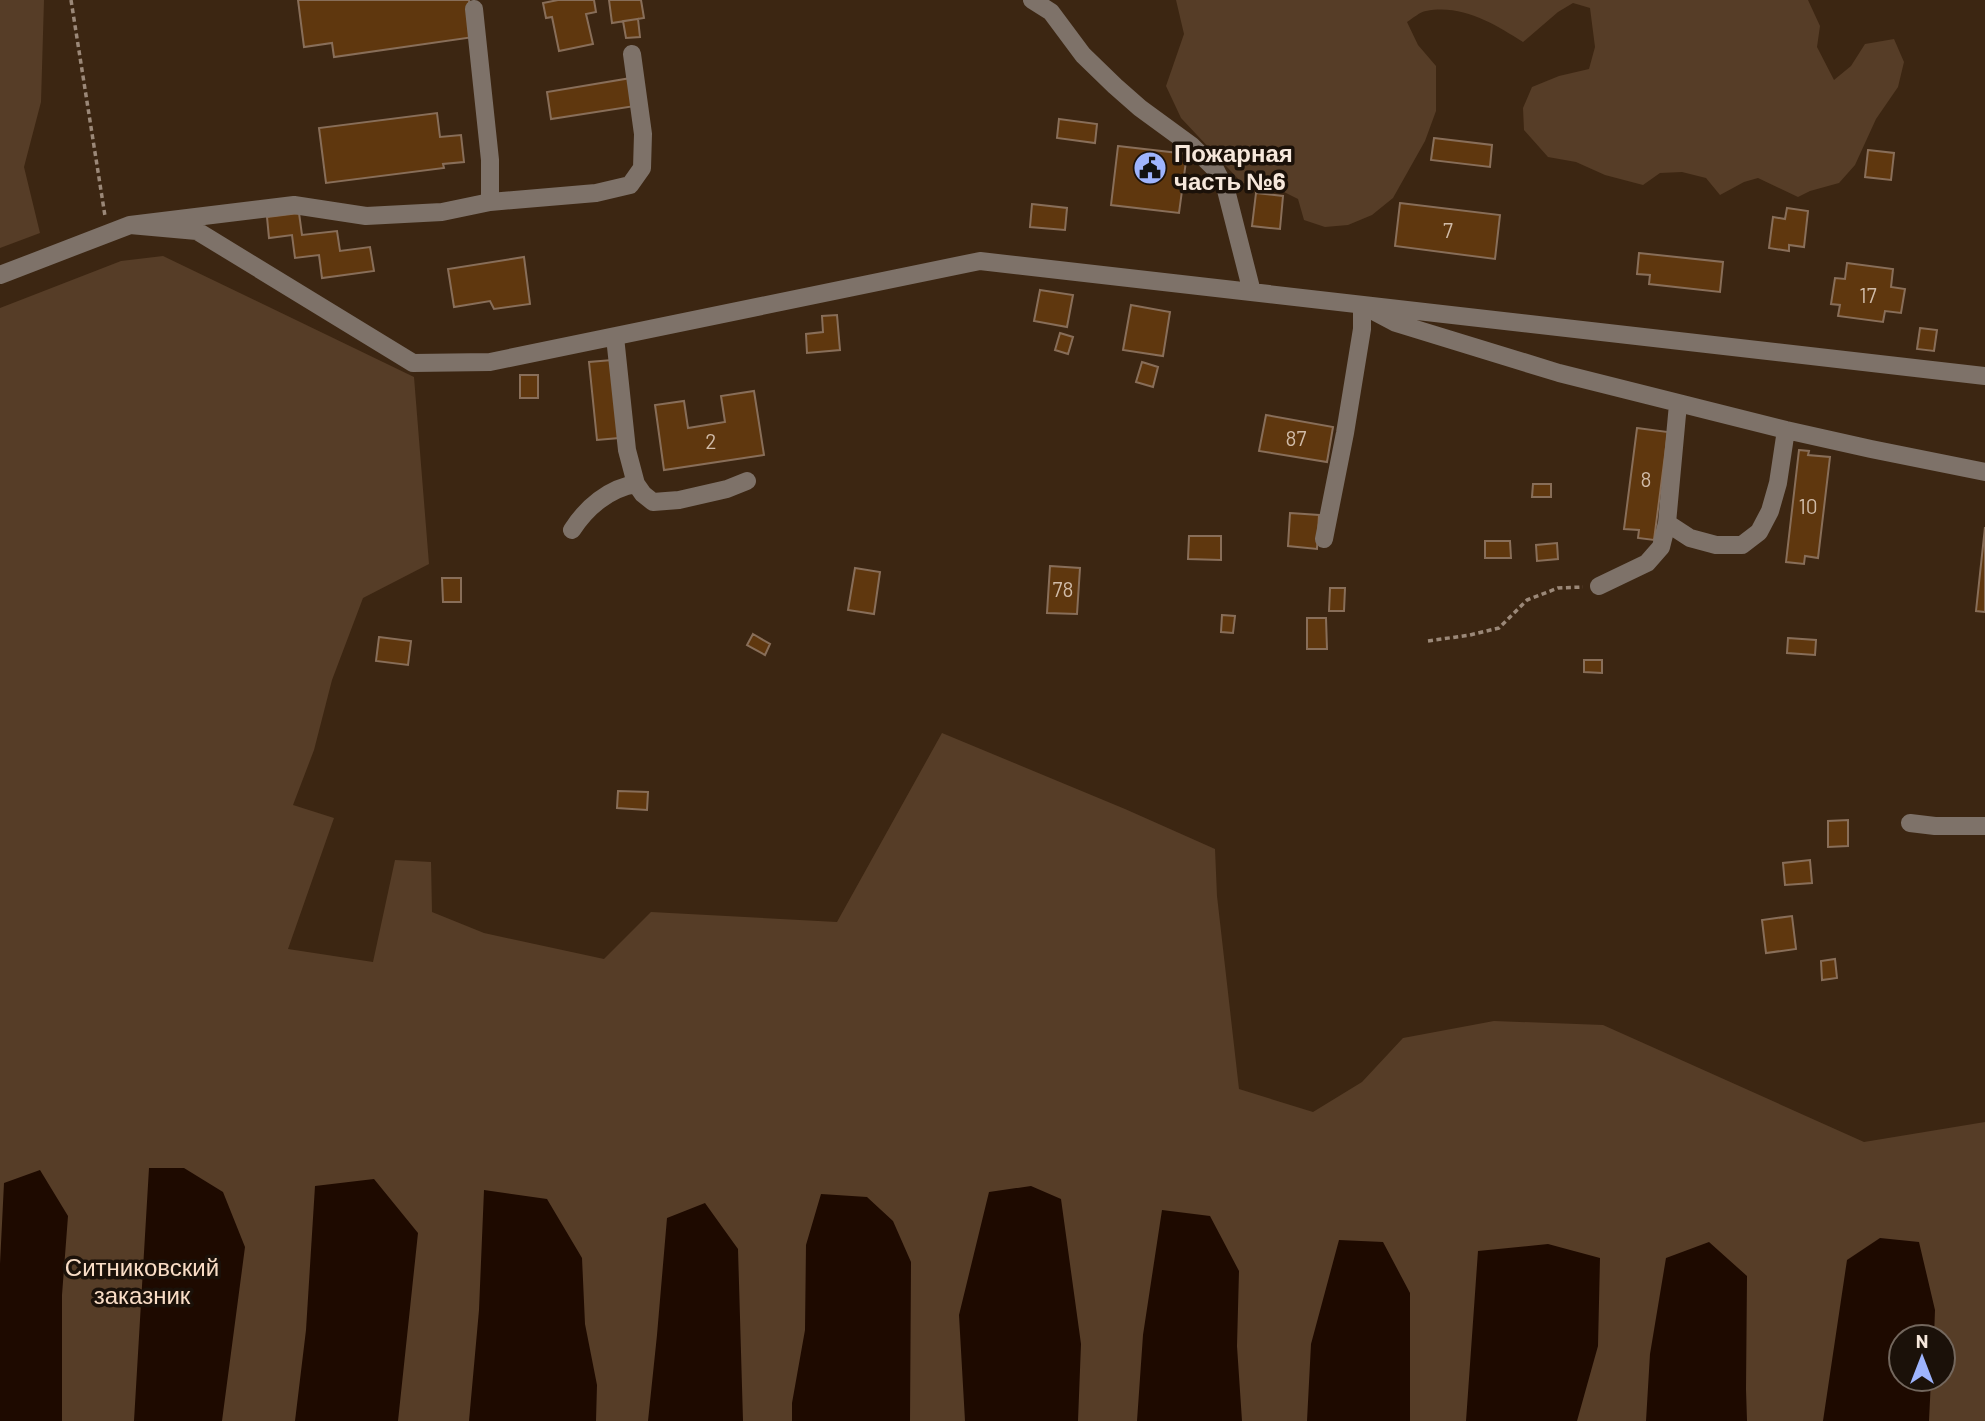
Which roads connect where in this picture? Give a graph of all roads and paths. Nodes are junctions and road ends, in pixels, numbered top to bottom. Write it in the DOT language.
graph roads {
  1 [pos="71,0"];
  2 [pos="1032,0"];
  3 [pos="474,9"];
  4 [pos="632,54"];
  5 [pos="490,202"];
  6 [pos="131,225"];
  7 [pos="108,233"];
  8 [pos="0,275"];
  9 [pos="1252,292"];
  10 [pos="1362,304"];
  11 [pos="615,337"];
  12 [pos="1985,376"];
  13 [pos="1678,404"];
  14 [pos="1786,430"];
  15 [pos="1985,471"];
  16 [pos="747,481"];
  17 [pos="636,484"];
  18 [pos="1667,523"];
  19 [pos="572,530"];
  20 [pos="1324,539"];
  21 [pos="1599,586"];
  22 [pos="1429,641"];
  23 [pos="1910,823"];
  24 [pos="1985,825"];
  1 -- 7 [label="path"];
  2 -- 9 [label="street"];
  3 -- 5 [label="street"];
  4 -- 5 [label="street"];
  5 -- 6 [label="street"];
  6 -- 7 [label="street"];
  6 -- 11 [label="street"];
  7 -- 8 [label="street"];
  9 -- 10 [label="street"];
  9 -- 11 [label="street"];
  10 -- 12 [label="street"];
  10 -- 13 [label="street"];
  10 -- 20 [label="street"];
  11 -- 17 [label="street"];
  13 -- 14 [label="street"];
  13 -- 18 [label="street"];
  14 -- 15 [label="street"];
  14 -- 18 [label="street"];
  16 -- 17 [label="street"];
  17 -- 19 [label="street"];
  18 -- 21 [label="street"];
  21 -- 22 [label="path"];
  23 -- 24 [label="street"];
}
